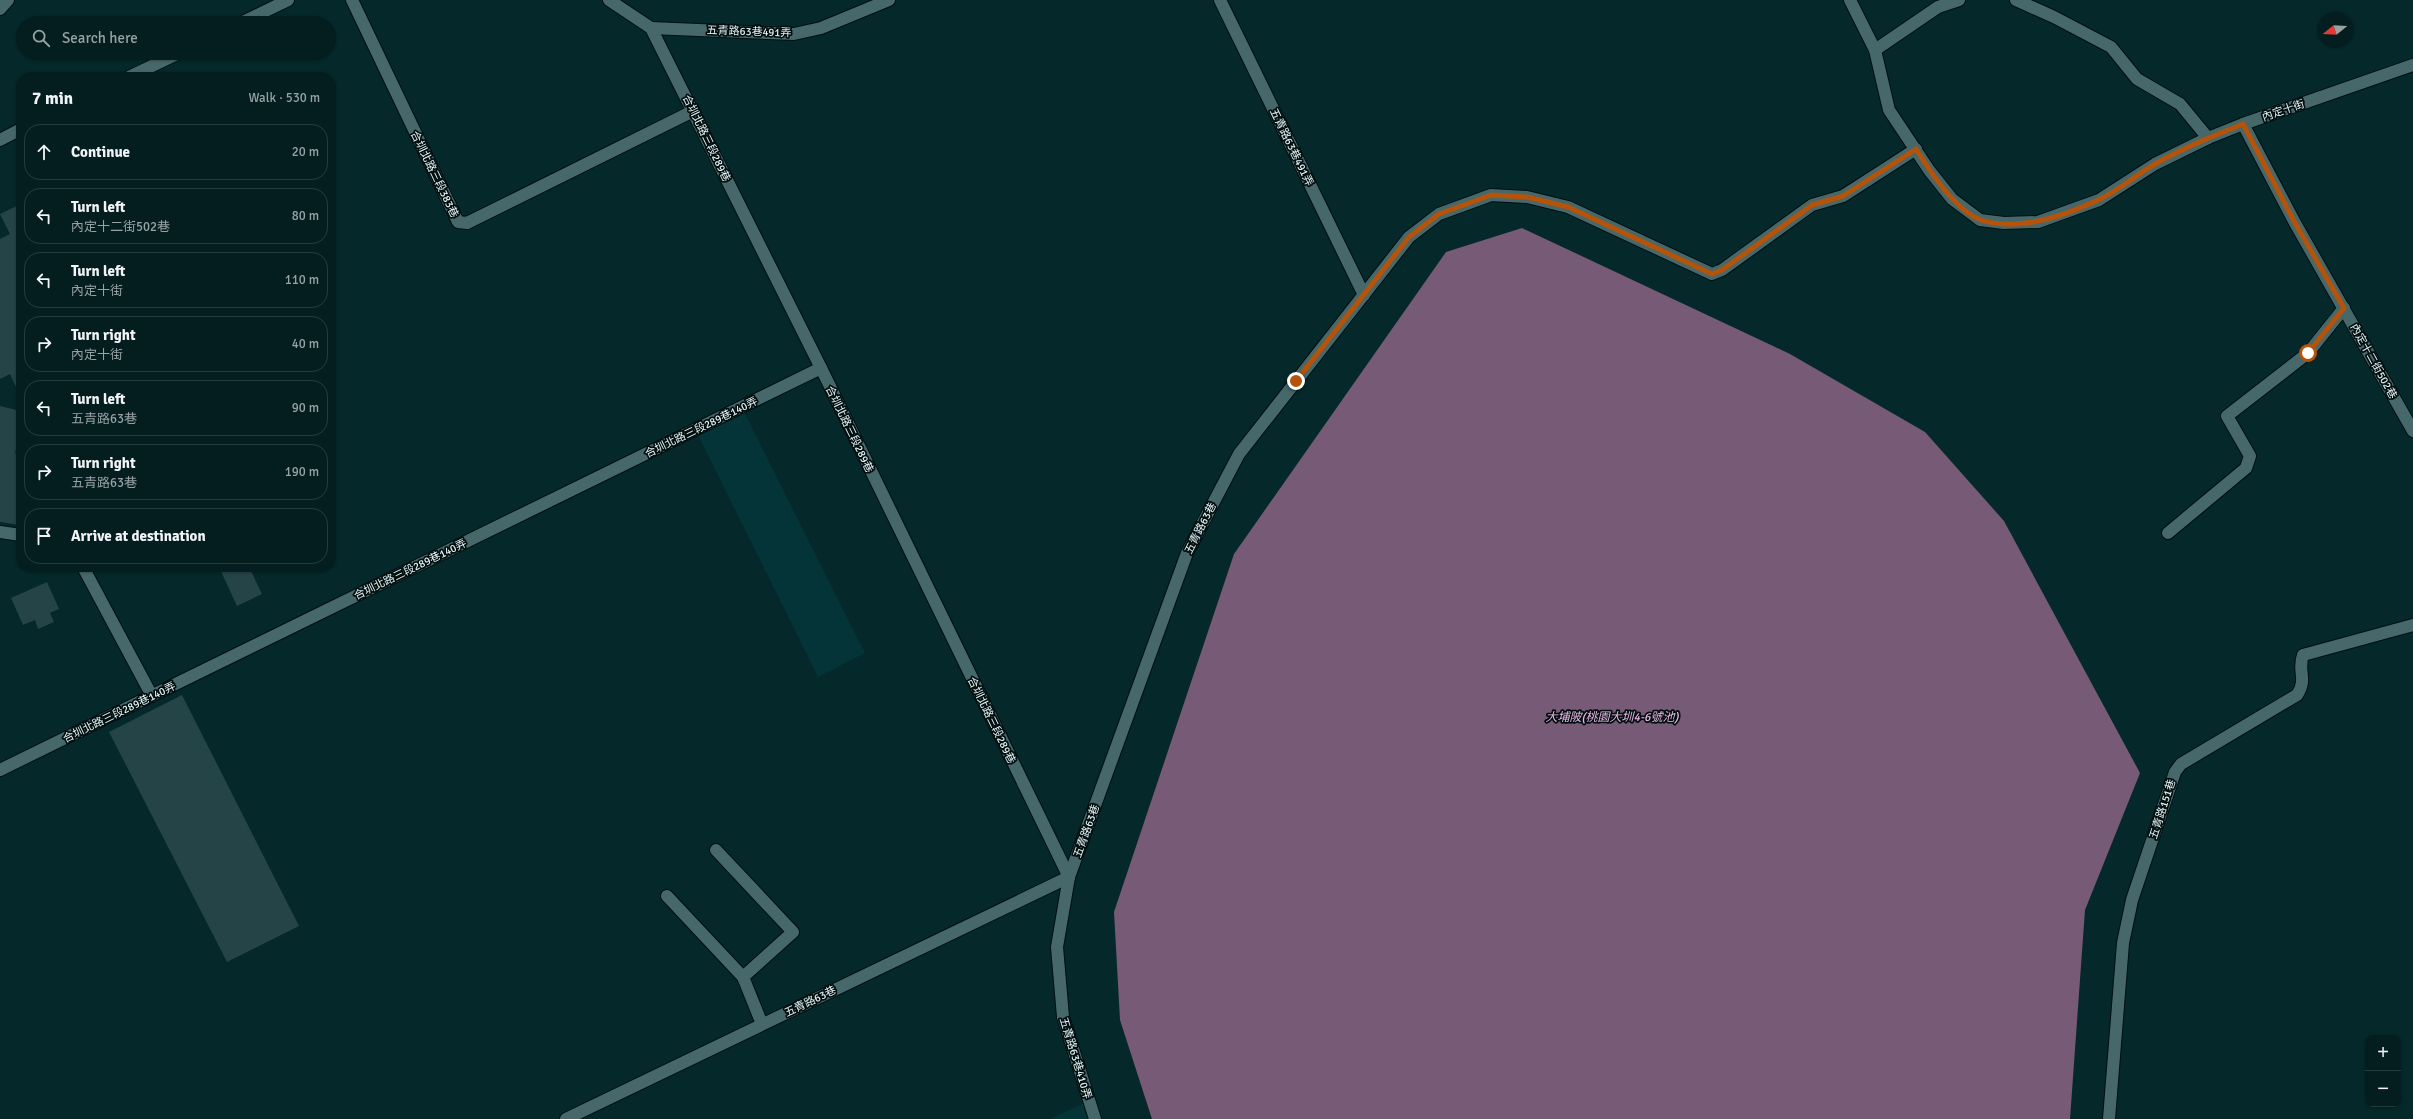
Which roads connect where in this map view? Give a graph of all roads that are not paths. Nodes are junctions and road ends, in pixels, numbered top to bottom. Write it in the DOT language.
graph roads {
  1 [pos="8,0"];
  2 [pos="288,0"];
  3 [pos="352,0"];
  4 [pos="609,0"];
  5 [pos="889,0"];
  6 [pos="1220,0"];
  7 [pos="1850,0"];
  8 [pos="1959,0"];
  9 [pos="2016,0"];
  10 [pos="0,9"];
  11 [pos="255,16"];
  12 [pos="651,28"];
  13 [pos="1875,50"];
  14 [pos="164,60"];
  15 [pos="2413,65"];
  16 [pos="139,72"];
  17 [pos="693,111"];
  18 [pos="2243,124"];
  19 [pos="16,132"];
  20 [pos="2208,138"];
  21 [pos="0,140"];
  22 [pos="1916,149"];
  23 [pos="1364,294"];
  24 [pos="2344,308"];
  25 [pos="821,368"];
  26 [pos="2413,431"];
  27 [pos="0,532"];
  28 [pos="2168,533"];
  29 [pos="16,534"];
  30 [pos="86,572"];
  31 [pos="2413,625"];
  32 [pos="152,696"];
  33 [pos="0,770"];
  34 [pos="716,850"];
  35 [pos="1069,877"];
  36 [pos="667,896"];
  37 [pos="743,977"];
  38 [pos="762,1024"];
  39 [pos="566,1119"];
  40 [pos="1095,1119"];
  41 [pos="2109,1119"];
  1 -- 10 [label="street"];
  2 -- 11 [label="street"];
  3 -- 17 [label="street, 合圳北路三段383巷"];
  4 -- 12 [label="street, 合圳北路三段289巷"];
  5 -- 12 [label="street, 五青路63巷491弄"];
  6 -- 23 [label="street, 五青路63巷491弄"];
  7 -- 13 [label="street, 內定十街"];
  8 -- 13 [label="street"];
  9 -- 20 [label="street"];
  12 -- 17 [label="street, 合圳北路三段289巷"];
  13 -- 22 [label="street, 內定十街"];
  14 -- 16 [label="street"];
  15 -- 18 [label="street, 內定十街"];
  17 -- 25 [label="street, 合圳北路三段289巷"];
  18 -- 20 [label="street, 內定十街"];
  18 -- 24 [label="street, 內定十二街502巷"];
  19 -- 21 [label="street"];
  20 -- 22 [label="street, 內定十街"];
  22 -- 23 [label="street, 五青路63巷"];
  23 -- 35 [label="street, 五青路63巷"];
  24 -- 26 [label="street, 內定十二街502巷"];
  24 -- 28 [label="street"];
  25 -- 32 [label="street, 合圳北路三段289巷140弄"];
  25 -- 35 [label="street, 合圳北路三段289巷"];
  27 -- 29 [label="street"];
  30 -- 32 [label="street"];
  31 -- 41 [label="street, 五青路151巷"];
  32 -- 33 [label="street, 合圳北路三段289巷140弄"];
  34 -- 37 [label="street"];
  35 -- 38 [label="street, 五青路63巷"];
  35 -- 40 [label="street, 五青路63巷410弄"];
  36 -- 37 [label="street"];
  37 -- 38 [label="street"];
  38 -- 39 [label="street, 五青路63巷"];
}
